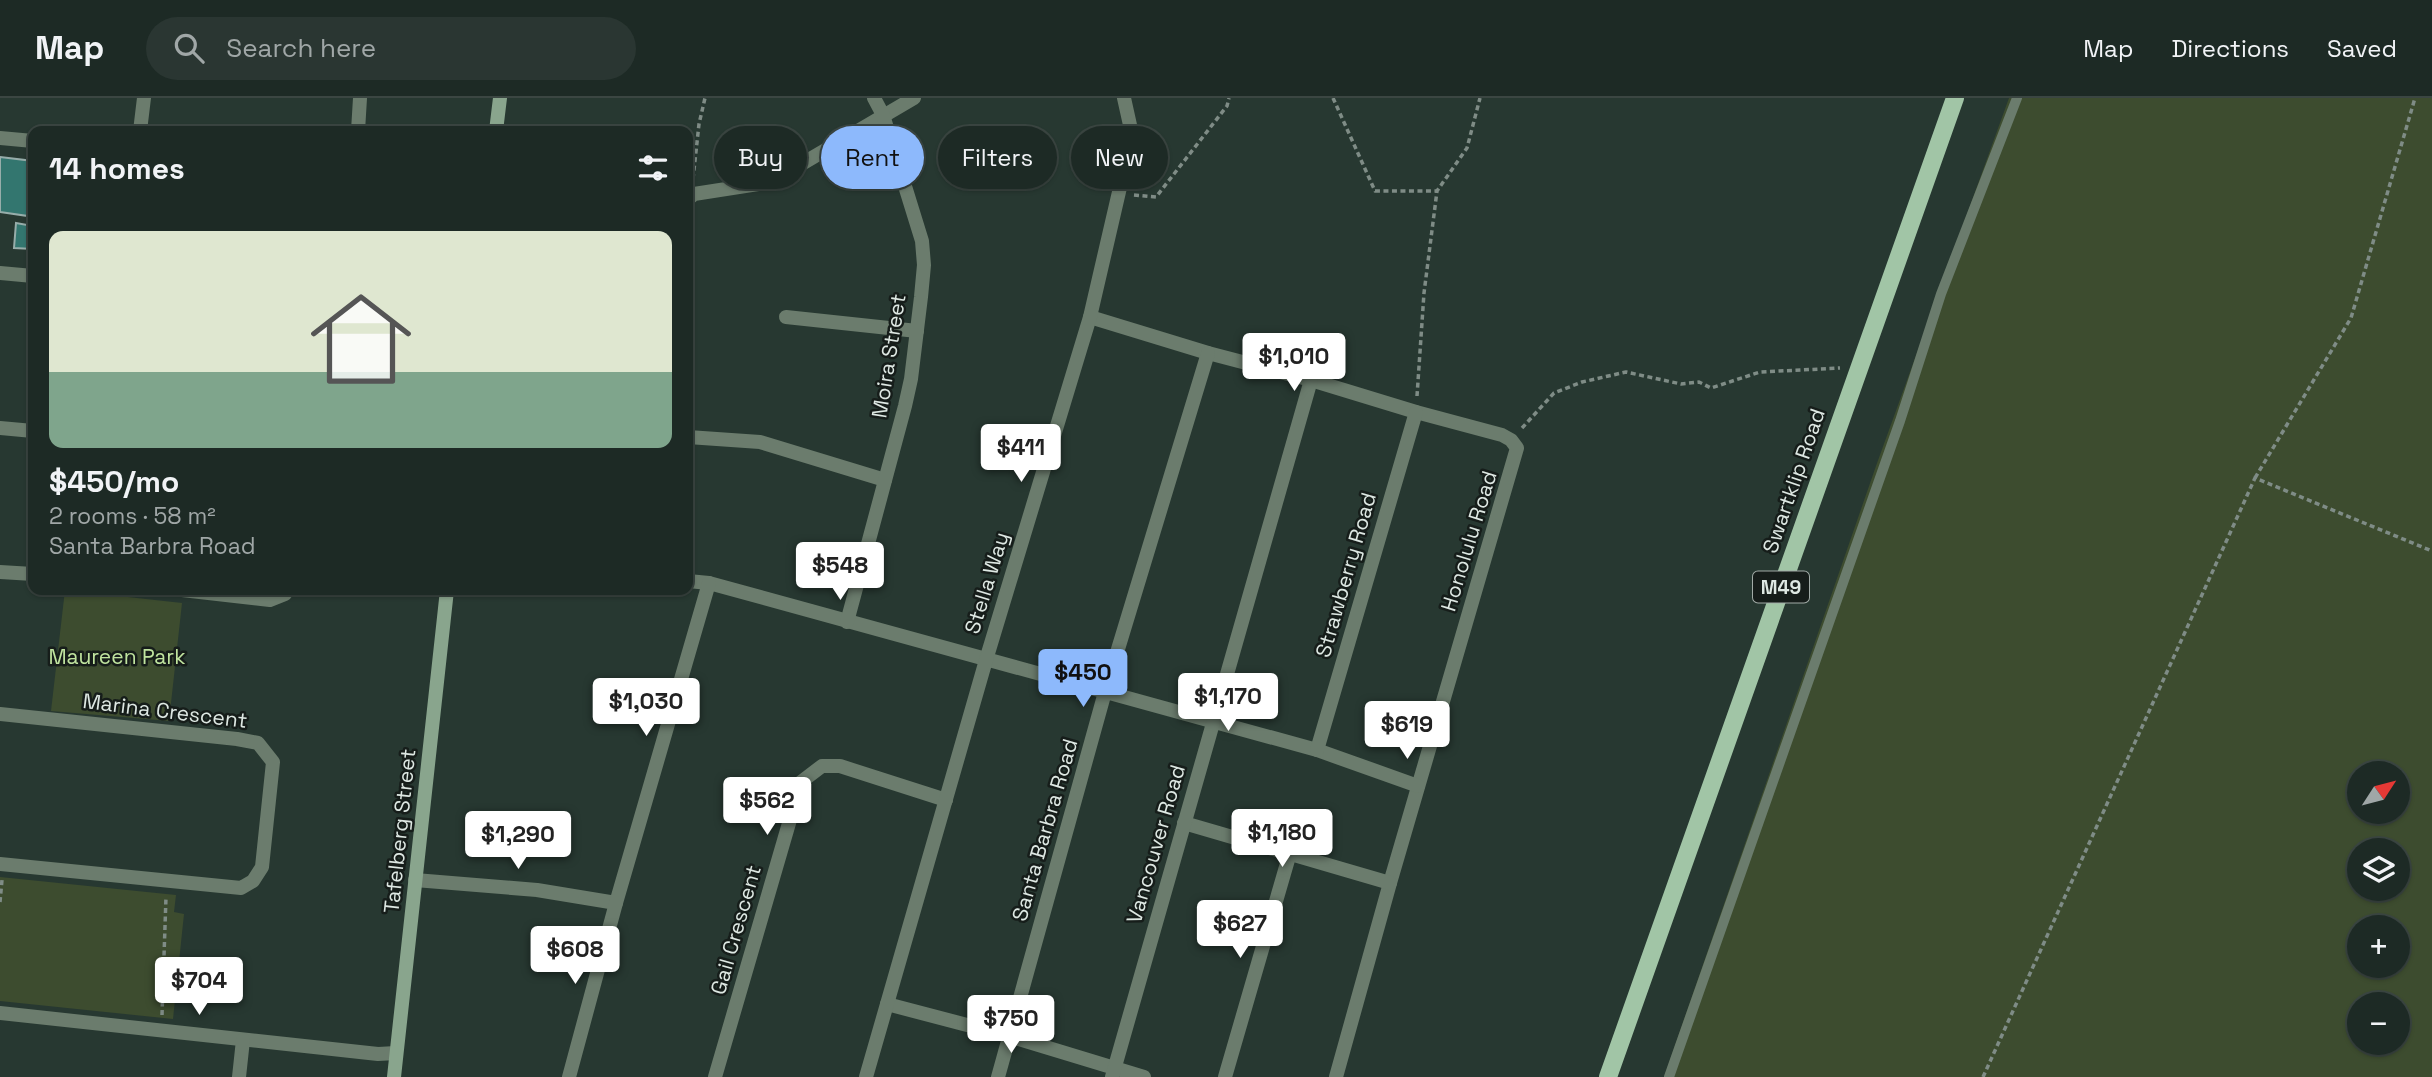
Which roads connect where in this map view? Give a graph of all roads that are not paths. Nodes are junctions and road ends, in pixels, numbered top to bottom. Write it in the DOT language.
graph roads {
  1 [pos="144,98"];
  2 [pos="360,98"];
  3 [pos="500,98"];
  4 [pos="874,98"];
  5 [pos="914,98"];
  6 [pos="1124,98"];
  7 [pos="1955,98"];
  8 [pos="2017,98"];
  9 [pos="883,115"];
  10 [pos="141,126"];
  11 [pos="358,126"];
  12 [pos="497,126"];
  13 [pos="0,138"];
  14 [pos="28,141"];
  15 [pos="693,197"];
  16 [pos="0,273"];
  17 [pos="28,276"];
  18 [pos="786,317"];
  19 [pos="1090,317"];
  20 [pos="917,331"];
  21 [pos="1208,353"];
  22 [pos="1311,380"];
  23 [pos="1416,412"];
  24 [pos="0,428"];
  25 [pos="28,431"];
  26 [pos="693,437"];
  27 [pos="885,480"];
  28 [pos="0,572"];
  29 [pos="28,575"];
  30 [pos="693,581"];
  31 [pos="709,583"];
  32 [pos="226,595"];
  33 [pos="282,595"];
  34 [pos="446,595"];
  35 [pos="847,622"];
  36 [pos="986,660"];
  37 [pos="1105,692"];
  38 [pos="0,714"];
  39 [pos="1213,722"];
  40 [pos="1317,750"];
  41 [pos="1418,786"];
  42 [pos="946,800"];
  43 [pos="1184,823"];
  44 [pos="1290,853"];
  45 [pos="2,864"];
  46 [pos="415,880"];
  47 [pos="1390,883"];
  48 [pos="616,903"];
  49 [pos="887,1004"];
  50 [pos="0,1013"];
  51 [pos="1009,1036"];
  52 [pos="243,1040"];
  53 [pos="396,1053"];
  54 [pos="1113,1073"];
  55 [pos="239,1077"];
  56 [pos="394,1077"];
  57 [pos="569,1077"];
  58 [pos="715,1077"];
  59 [pos="866,1077"];
  60 [pos="998,1077"];
  61 [pos="1143,1077"];
  62 [pos="1225,1077"];
  63 [pos="1336,1077"];
  64 [pos="1608,1077"];
  65 [pos="1669,1077"];
  1 -- 10 [label="street"];
  2 -- 11 [label="street"];
  3 -- 12 [label="street"];
  4 -- 9 [label="street, Moira Street"];
  5 -- 9 [label="street"];
  6 -- 19 [label="street, Stella Way"];
  7 -- 64 [label="main road, Swartklip Road / M49"];
  8 -- 65 [label="lane"];
  9 -- 15 [label="street"];
  9 -- 20 [label="street, Moira Street"];
  13 -- 14 [label="street"];
  16 -- 17 [label="street"];
  18 -- 20 [label="street"];
  19 -- 21 [label="street"];
  19 -- 36 [label="street, Stella Way"];
  20 -- 27 [label="street, Moira Street"];
  21 -- 22 [label="street"];
  21 -- 37 [label="street, Santa Barbra Road"];
  22 -- 23 [label="street"];
  22 -- 39 [label="street, Vancouver Road"];
  23 -- 40 [label="street, Strawberry Road"];
  23 -- 41 [label="street, Honolulu Road"];
  24 -- 25 [label="street"];
  26 -- 27 [label="street"];
  27 -- 35 [label="street, Moira Street"];
  28 -- 29 [label="street"];
  30 -- 31 [label="street"];
  31 -- 35 [label="street"];
  31 -- 48 [label="street"];
  32 -- 33 [label="street"];
  34 -- 46 [label="street, Tafelberg Street"];
  35 -- 36 [label="street"];
  36 -- 37 [label="street"];
  36 -- 42 [label="street, Stella Way"];
  37 -- 39 [label="street"];
  37 -- 51 [label="street, Santa Barbra Road"];
  38 -- 45 [label="street, Marina Crescent"];
  39 -- 40 [label="street"];
  39 -- 43 [label="street, Vancouver Road"];
  40 -- 41 [label="street"];
  41 -- 47 [label="street, Honolulu Road"];
  42 -- 49 [label="street, Stella Way"];
  42 -- 58 [label="street, Gail Crescent"];
  43 -- 44 [label="street"];
  43 -- 54 [label="street, Vancouver Road"];
  44 -- 47 [label="street"];
  44 -- 62 [label="street"];
  46 -- 48 [label="street"];
  46 -- 53 [label="street, Tafelberg Street"];
  47 -- 63 [label="street, Honolulu Road"];
  48 -- 57 [label="street"];
  49 -- 51 [label="street"];
  49 -- 59 [label="street, Stella Way"];
  50 -- 52 [label="street"];
  51 -- 54 [label="street"];
  51 -- 60 [label="street, Santa Barbra Road"];
  52 -- 53 [label="street"];
  52 -- 55 [label="street"];
  53 -- 56 [label="street, Tafelberg Street"];
  54 -- 61 [label="street"];
}
